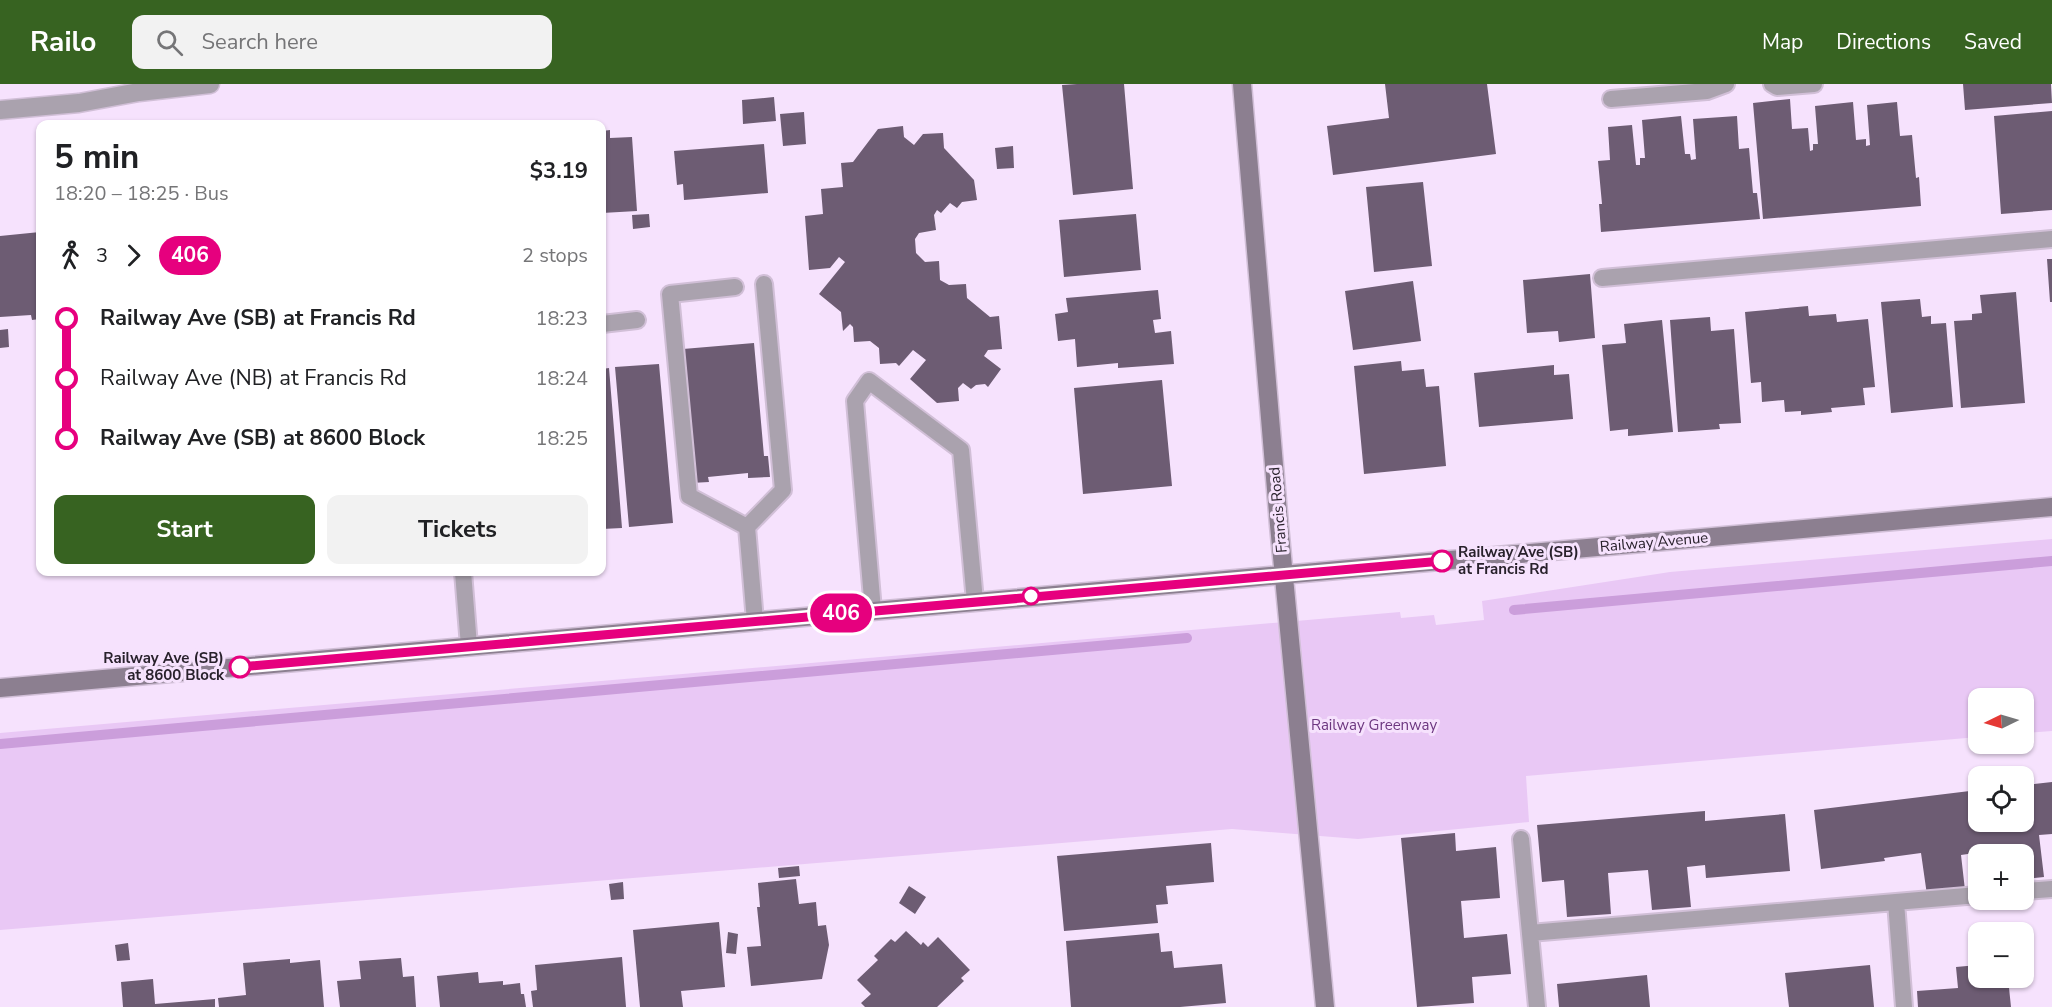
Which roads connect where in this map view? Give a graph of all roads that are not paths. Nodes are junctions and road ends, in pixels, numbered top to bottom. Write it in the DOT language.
graph roads {
  1 [pos="210,84"];
  2 [pos="1242,84"];
  3 [pos="1726,84"];
  4 [pos="1772,84"];
  5 [pos="1814,84"];
  6 [pos="1611,99"];
  7 [pos="0,110"];
  8 [pos="2052,239"];
  9 [pos="1602,278"];
  10 [pos="764,284"];
  11 [pos="735,287"];
  12 [pos="637,320"];
  13 [pos="606,324"];
  14 [pos="2052,507"];
  15 [pos="747,527"];
  16 [pos="1284,575"];
  17 [pos="463,576"];
  18 [pos="975,601"];
  19 [pos="873,610"];
  20 [pos="755,621"];
  21 [pos="470,646"];
  22 [pos="0,688"];
  23 [pos="1521,839"];
  24 [pos="2052,889"];
  25 [pos="2034,890"];
  26 [pos="1968,896"];
  27 [pos="1896,902"];
  28 [pos="1530,933"];
  29 [pos="1325,1007"];
  30 [pos="1537,1007"];
  31 [pos="1904,1007"];
  1 -- 7 [label="street"];
  2 -- 16 [label="main road, Francis Road"];
  3 -- 6 [label="lane"];
  4 -- 5 [label="lane"];
  8 -- 9 [label="lane"];
  10 -- 15 [label="lane"];
  11 -- 15 [label="lane"];
  12 -- 13 [label="lane"];
  14 -- 16 [label="main road, Railway Avenue"];
  15 -- 20 [label="lane"];
  16 -- 18 [label="main road, Railway Avenue"];
  16 -- 29 [label="main road, Francis Road"];
  17 -- 21 [label="lane"];
  18 -- 19 [label="main road, Railway Avenue"];
  18 -- 19 [label="lane"];
  19 -- 20 [label="main road, Railway Avenue"];
  20 -- 21 [label="main road, Railway Avenue"];
  21 -- 22 [label="main road, Railway Avenue"];
  23 -- 28 [label="lane"];
  24 -- 25 [label="lane"];
  26 -- 27 [label="lane"];
  27 -- 28 [label="lane"];
  27 -- 31 [label="lane"];
  28 -- 30 [label="lane"];
}
